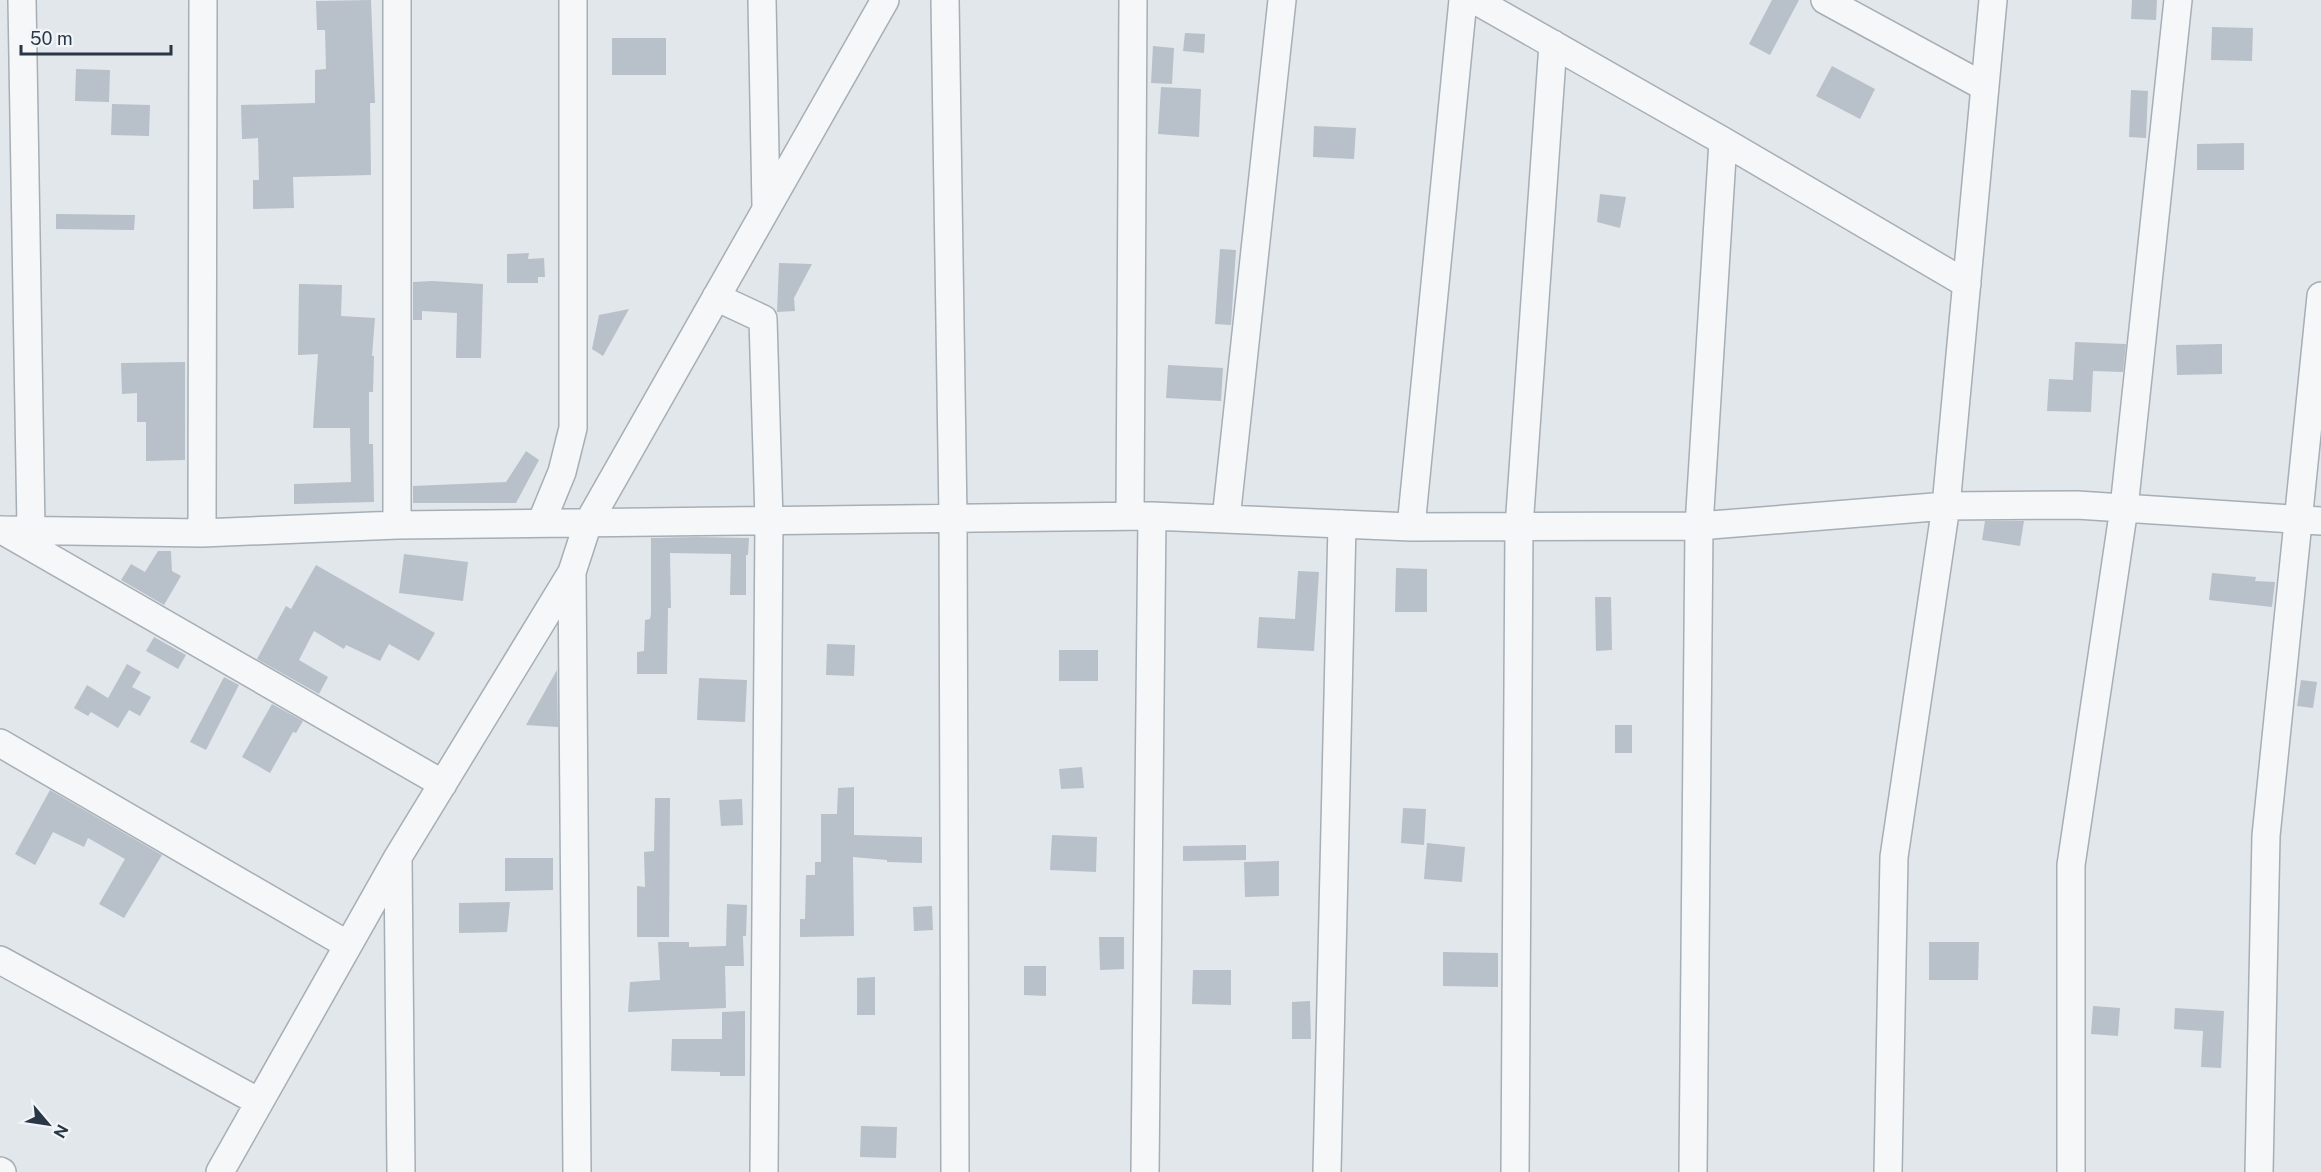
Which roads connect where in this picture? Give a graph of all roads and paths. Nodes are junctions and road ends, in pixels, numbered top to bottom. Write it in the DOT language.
graph roads {
  1 [pos="22,0"];
  2 [pos="203,0"];
  3 [pos="397,0"];
  4 [pos="573,0"];
  5 [pos="762,0"];
  6 [pos="885,0"];
  7 [pos="945,0"];
  8 [pos="1133,0"];
  9 [pos="1282,0"];
  10 [pos="1463,0"];
  11 [pos="1475,0"];
  12 [pos="1825,0"];
  13 [pos="1994,0"];
  14 [pos="2178,0"];
  15 [pos="1553,44"];
  16 [pos="1985,87"];
  17 [pos="1723,141"];
  18 [pos="766,208"];
  19 [pos="1967,284"];
  20 [pos="2321,296"];
  21 [pos="716,297"];
  22 [pos="1946,506"];
  23 [pos="2124,508"];
  24 [pos="1141,516"];
  25 [pos="953,518"];
  26 [pos="1226,519"];
  27 [pos="769,520"];
  28 [pos="2310,520"];
  29 [pos="541,523"];
  30 [pos="588,523"];
  31 [pos="1342,524"];
  32 [pos="397,525"];
  33 [pos="1699,526"];
  34 [pos="1411,527"];
  35 [pos="1519,527"];
  36 [pos="1,530"];
  37 [pos="32,530"];
  38 [pos="202,533"];
  39 [pos="572,572"];
  40 [pos="0,743"];
  41 [pos="443,784"];
  42 [pos="398,857"];
  43 [pos="348,945"];
  44 [pos="0,960"];
  45 [pos="260,1102"];
  46 [pos="220,1172"];
  47 [pos="401,1172"];
  48 [pos="577,1172"];
  49 [pos="764,1172"];
  50 [pos="955,1172"];
  51 [pos="1145,1172"];
  52 [pos="1327,1172"];
  53 [pos="1515,1172"];
  54 [pos="1692,1172"];
  55 [pos="1888,1172"];
  56 [pos="2071,1172"];
  57 [pos="2259,1172"];
  1 -- 37 [label="street"];
  2 -- 38 [label="street"];
  3 -- 32 [label="street"];
  4 -- 29 [label="street"];
  5 -- 18 [label="street"];
  6 -- 18 [label="street"];
  7 -- 25 [label="street"];
  8 -- 24 [label="street"];
  9 -- 26 [label="street"];
  10 -- 34 [label="street"];
  11 -- 15 [label="street"];
  12 -- 16 [label="street"];
  13 -- 16 [label="street"];
  14 -- 23 [label="street"];
  15 -- 17 [label="street"];
  15 -- 35 [label="street"];
  16 -- 19 [label="street"];
  17 -- 19 [label="street"];
  17 -- 33 [label="street"];
  18 -- 21 [label="street"];
  19 -- 22 [label="street"];
  20 -- 28 [label="street"];
  21 -- 27 [label="street"];
  21 -- 30 [label="street"];
  22 -- 23 [label="street"];
  22 -- 33 [label="street"];
  22 -- 55 [label="street"];
  23 -- 28 [label="street"];
  23 -- 56 [label="street"];
  24 -- 25 [label="street"];
  24 -- 26 [label="street"];
  24 -- 51 [label="street"];
  25 -- 27 [label="street"];
  25 -- 50 [label="street"];
  26 -- 31 [label="street"];
  27 -- 30 [label="street"];
  27 -- 49 [label="street"];
  28 -- 57 [label="street"];
  29 -- 30 [label="street"];
  29 -- 32 [label="street"];
  30 -- 39 [label="street"];
  31 -- 34 [label="street"];
  31 -- 52 [label="street"];
  32 -- 38 [label="street"];
  33 -- 35 [label="street"];
  33 -- 54 [label="street"];
  34 -- 35 [label="street"];
  35 -- 53 [label="street"];
  36 -- 37 [label="street"];
  36 -- 41 [label="street"];
  37 -- 38 [label="street"];
  39 -- 41 [label="street"];
  39 -- 48 [label="street"];
  40 -- 43 [label="street"];
  41 -- 42 [label="street"];
  42 -- 43 [label="street"];
  42 -- 47 [label="street"];
  43 -- 45 [label="street"];
  44 -- 45 [label="street"];
  45 -- 46 [label="street"];
}
